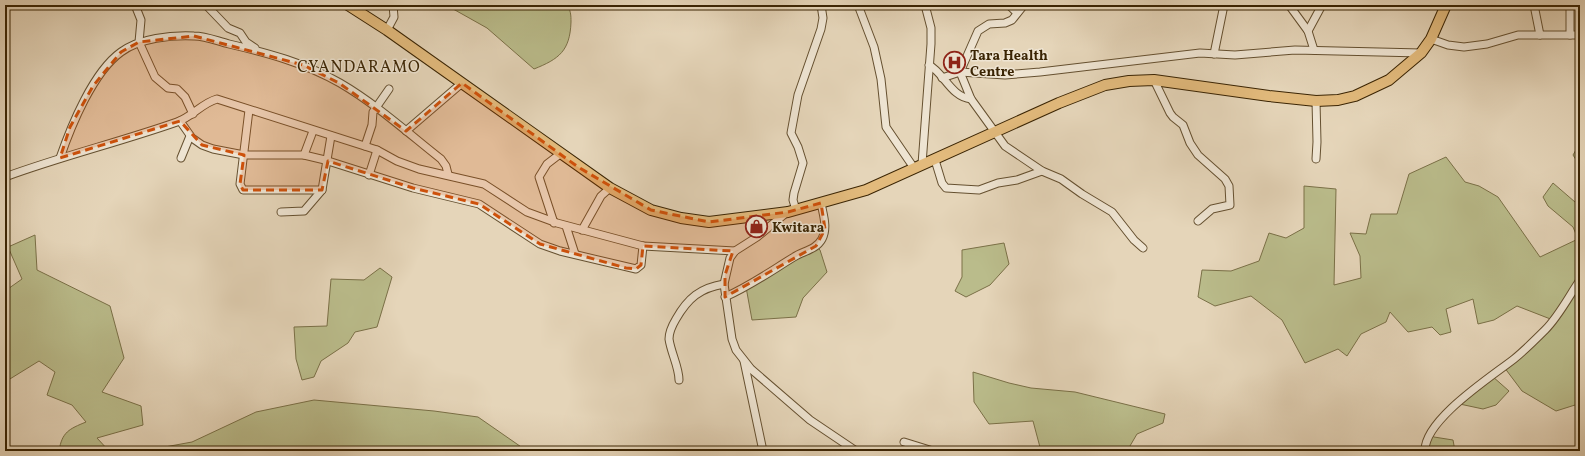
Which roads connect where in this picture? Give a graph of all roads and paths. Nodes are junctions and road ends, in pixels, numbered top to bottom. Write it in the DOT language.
graph roads {
  1 [pos="135,5"];
  2 [pos="188,5"];
  3 [pos="192,5"];
  4 [pos="206,5"];
  5 [pos="348,5"];
  6 [pos="393,5"];
  7 [pos="821,5"];
  8 [pos="858,5"];
  9 [pos="925,5"];
  10 [pos="1009,5"];
  11 [pos="1024,5"];
  12 [pos="1224,5"];
  13 [pos="1289,5"];
  14 [pos="1322,5"];
  15 [pos="1446,5"];
  16 [pos="1534,5"];
  17 [pos="1570,5"];
  18 [pos="1017,13"];
  19 [pos="387,30"];
  20 [pos="1308,31"];
  21 [pos="1540,35"];
  22 [pos="1570,35"];
  23 [pos="1580,35"];
  24 [pos="1431,39"];
  25 [pos="139,42"];
  26 [pos="1314,50"];
  27 [pos="258,51"];
  28 [pos="1421,53"];
  29 [pos="1214,54"];
  30 [pos="929,65"];
  31 [pos="960,72"];
  32 [pos="942,78"];
  33 [pos="1154,80"];
  34 [pos="462,83"];
  35 [pos="389,90"];
  36 [pos="970,99"];
  37 [pos="1316,101"];
  38 [pos="377,108"];
  39 [pos="249,110"];
  40 [pos="193,114"];
  41 [pos="180,121"];
  42 [pos="314,131"];
  43 [pos="406,131"];
  44 [pos="995,132"];
  45 [pos="190,136"];
  46 [pos="331,136"];
  47 [pos="365,146"];
  48 [pos="378,150"];
  49 [pos="244,154"];
  50 [pos="560,154"];
  51 [pos="304,156"];
  52 [pos="60,158"];
  53 [pos="181,158"];
  54 [pos="1316,159"];
  55 [pos="325,160"];
  56 [pos="935,160"];
  57 [pos="918,166"];
  58 [pos="1042,170"];
  59 [pos="448,174"];
  60 [pos="369,175"];
  61 [pos="5,177"];
  62 [pos="610,188"];
  63 [pos="322,190"];
  64 [pos="821,203"];
  65 [pos="792,211"];
  66 [pos="281,212"];
  67 [pos="1198,221"];
  68 [pos="554,223"];
  69 [pos="566,226"];
  70 [pos="582,230"];
  71 [pos="643,246"];
  72 [pos="1143,248"];
  73 [pos="735,251"];
  74 [pos="575,254"];
  75 [pos="1580,280"];
  76 [pos="724,284"];
  77 [pos="725,297"];
  78 [pos="744,361"];
  79 [pos="679,380"];
  80 [pos="904,442"];
  81 [pos="763,451"];
  82 [pos="856,451"];
  83 [pos="933,451"];
  84 [pos="1425,451"];
  1 -- 25 [label="street"];
  2 -- 3 [label="street"];
  4 -- 27 [label="street"];
  5 -- 19 [label="highway"];
  6 -- 19 [label="street"];
  7 -- 65 [label="street"];
  8 -- 57 [label="street"];
  9 -- 30 [label="street"];
  10 -- 18 [label="street"];
  11 -- 18 [label="street"];
  12 -- 29 [label="street"];
  13 -- 20 [label="street"];
  14 -- 20 [label="street"];
  15 -- 24 [label="highway"];
  16 -- 21 [label="street"];
  17 -- 22 [label="street"];
  18 -- 31 [label="street"];
  19 -- 34 [label="highway"];
  20 -- 26 [label="street"];
  21 -- 22 [label="street"];
  21 -- 24 [label="street"];
  22 -- 23 [label="street"];
  24 -- 28 [label="highway"];
  25 -- 27 [label="street"];
  25 -- 40 [label="street"];
  25 -- 52 [label="street"];
  26 -- 28 [label="street"];
  26 -- 29 [label="street"];
  27 -- 38 [label="street"];
  28 -- 37 [label="highway"];
  29 -- 31 [label="street"];
  30 -- 32 [label="street"];
  30 -- 57 [label="street"];
  31 -- 32 [label="street"];
  31 -- 36 [label="street"];
  32 -- 36 [label="street"];
  33 -- 37 [label="highway"];
  33 -- 44 [label="highway"];
  33 -- 67 [label="street"];
  34 -- 43 [label="street"];
  34 -- 50 [label="highway"];
  35 -- 38 [label="street"];
  36 -- 44 [label="street"];
  37 -- 54 [label="street"];
  38 -- 43 [label="street"];
  38 -- 47 [label="street"];
  39 -- 40 [label="street"];
  39 -- 42 [label="street"];
  39 -- 49 [label="street"];
  40 -- 41 [label="street"];
  41 -- 45 [label="street"];
  41 -- 52 [label="street"];
  42 -- 46 [label="street"];
  42 -- 51 [label="street"];
  43 -- 59 [label="street"];
  44 -- 56 [label="highway"];
  44 -- 58 [label="street"];
  45 -- 49 [label="street"];
  45 -- 53 [label="street"];
  46 -- 47 [label="street"];
  46 -- 55 [label="street"];
  47 -- 48 [label="street"];
  48 -- 59 [label="street"];
  48 -- 60 [label="street"];
  49 -- 51 [label="street"];
  49 -- 63 [label="street"];
  50 -- 62 [label="highway"];
  50 -- 68 [label="street"];
  51 -- 55 [label="street"];
  52 -- 61 [label="street"];
  55 -- 60 [label="street"];
  55 -- 63 [label="street"];
  56 -- 57 [label="highway"];
  56 -- 58 [label="street"];
  57 -- 64 [label="highway"];
  58 -- 72 [label="street"];
  59 -- 68 [label="street"];
  60 -- 74 [label="street"];
  62 -- 65 [label="highway"];
  62 -- 70 [label="street"];
  63 -- 66 [label="street"];
  64 -- 65 [label="highway"];
  64 -- 77 [label="street"];
  65 -- 73 [label="street"];
  68 -- 69 [label="street"];
  69 -- 70 [label="street"];
  69 -- 74 [label="street"];
  70 -- 71 [label="street"];
  71 -- 73 [label="street"];
  71 -- 74 [label="street"];
  73 -- 76 [label="street"];
  75 -- 84 [label="street"];
  76 -- 77 [label="street"];
  76 -- 79 [label="street"];
  77 -- 78 [label="street"];
  78 -- 81 [label="street"];
  78 -- 82 [label="street"];
  80 -- 83 [label="street"];
}
